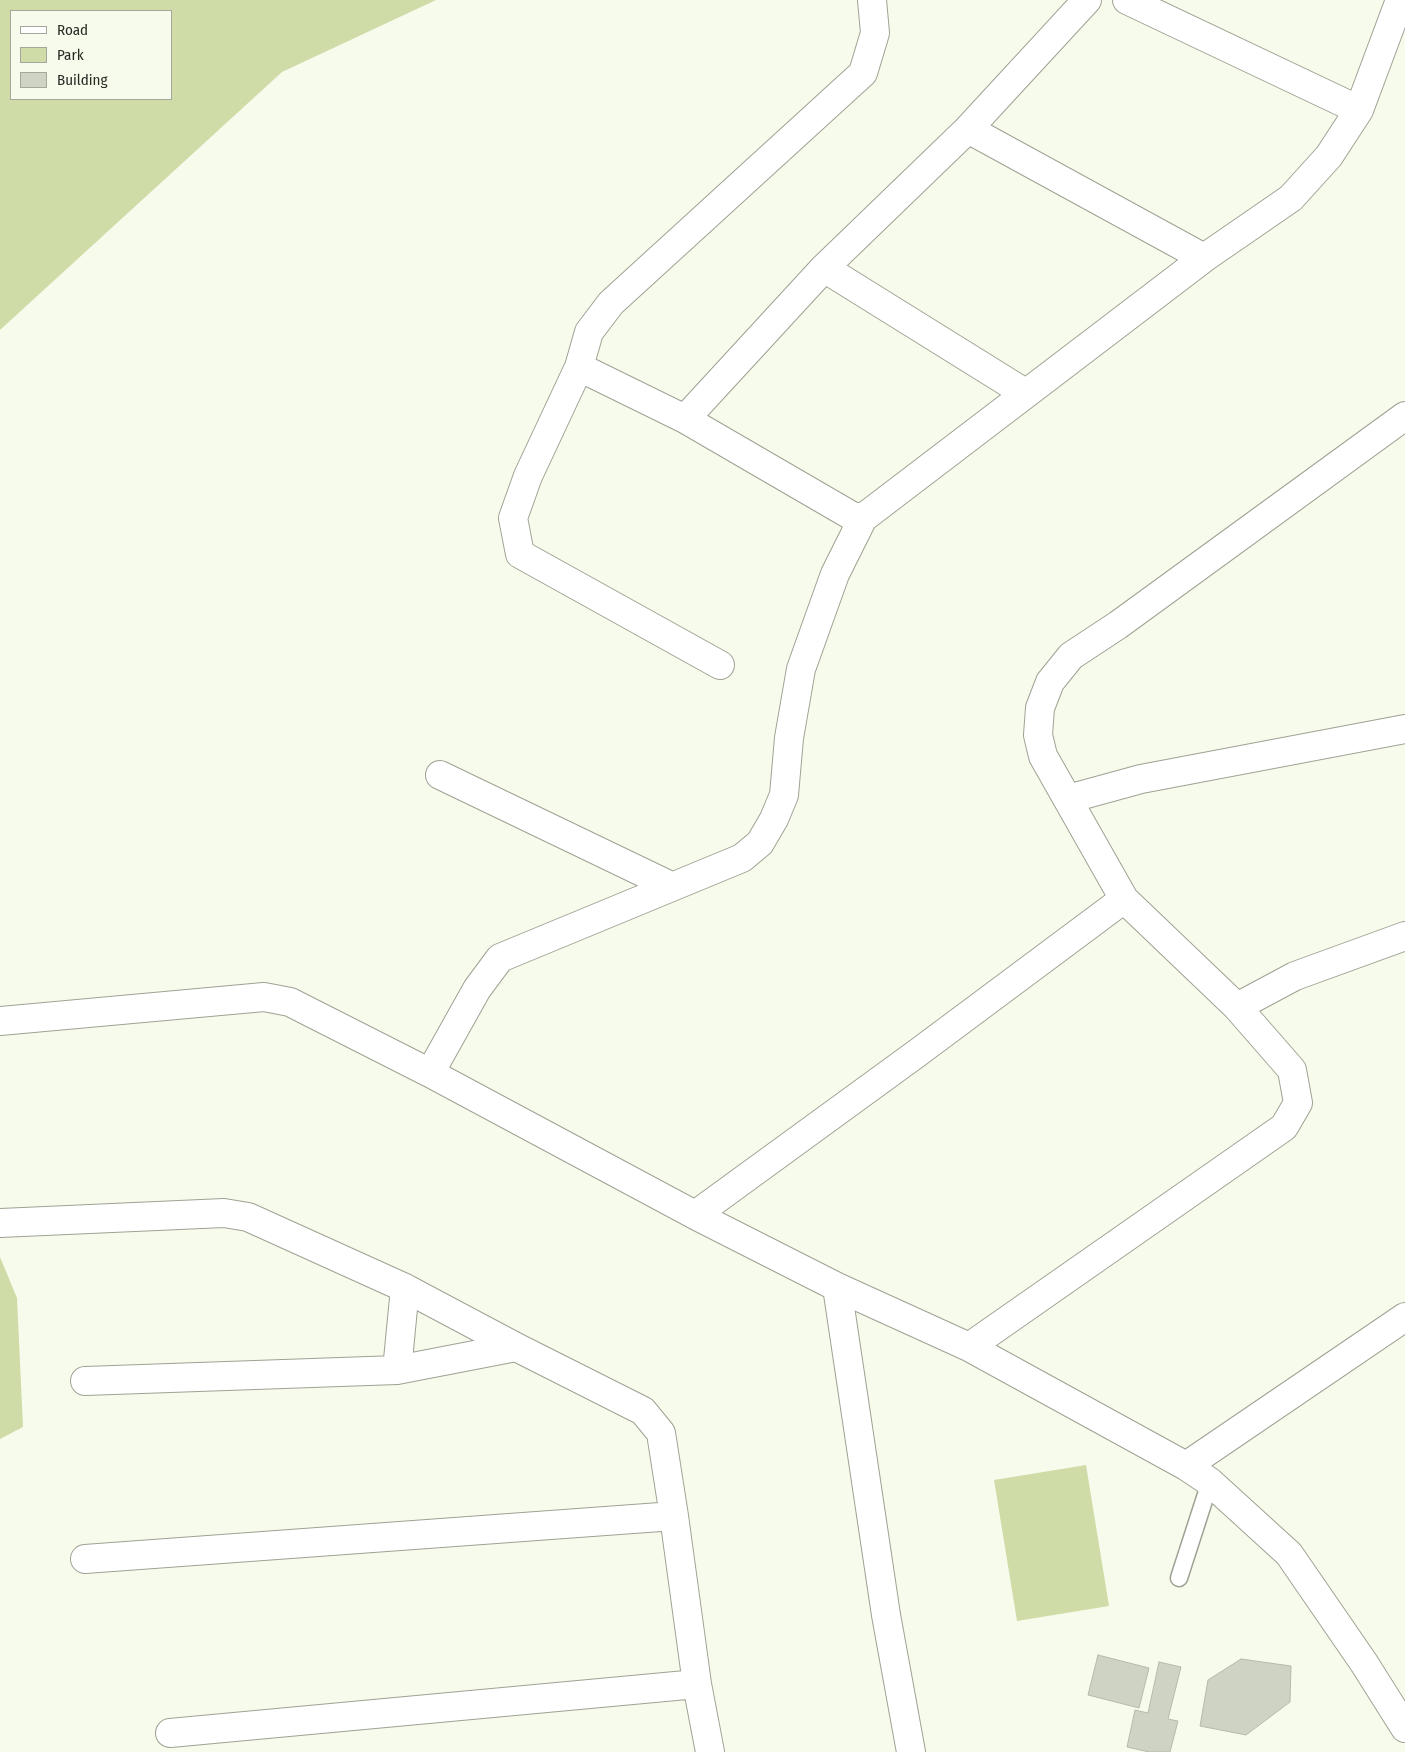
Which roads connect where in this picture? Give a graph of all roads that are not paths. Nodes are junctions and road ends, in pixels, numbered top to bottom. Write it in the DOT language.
graph roads {
  1 [pos="872,0"];
  2 [pos="1086,0"];
  3 [pos="1126,0"];
  4 [pos="1400,0"];
  5 [pos="1359,110"];
  6 [pos="968,129"];
  7 [pos="1204,258"];
  8 [pos="824,268"];
  9 [pos="579,366"];
  10 [pos="1025,393"];
  11 [pos="1405,416"];
  12 [pos="686,419"];
  13 [pos="863,518"];
  14 [pos="720,665"];
  15 [pos="1405,729"];
  16 [pos="440,775"];
  17 [pos="1068,799"];
  18 [pos="671,886"];
  19 [pos="1124,899"];
  20 [pos="1405,936"];
  21 [pos="1237,1007"];
  22 [pos="0,1021"];
  23 [pos="430,1073"];
  24 [pos="695,1215"];
  25 [pos="0,1222"];
  26 [pos="837,1287"];
  27 [pos="405,1288"];
  28 [pos="1405,1317"];
  29 [pos="516,1348"];
  30 [pos="969,1348"];
  31 [pos="397,1370"];
  32 [pos="86,1381"];
  33 [pos="1186,1466"];
  34 [pos="1210,1482"];
  35 [pos="674,1516"];
  36 [pos="86,1559"];
  37 [pos="1179,1578"];
  38 [pos="696,1684"];
  39 [pos="1405,1728"];
  40 [pos="170,1733"];
  41 [pos="710,1752"];
  42 [pos="911,1752"];
  1 -- 9 [label="street"];
  2 -- 6 [label="street"];
  3 -- 5 [label="street"];
  4 -- 5 [label="street"];
  5 -- 7 [label="street"];
  6 -- 7 [label="street"];
  6 -- 8 [label="street"];
  7 -- 10 [label="street"];
  8 -- 10 [label="street"];
  8 -- 12 [label="street"];
  9 -- 12 [label="street"];
  9 -- 14 [label="street"];
  10 -- 13 [label="street"];
  11 -- 17 [label="street"];
  12 -- 13 [label="street"];
  13 -- 18 [label="street"];
  15 -- 17 [label="street"];
  16 -- 18 [label="street"];
  17 -- 19 [label="street"];
  18 -- 23 [label="street"];
  19 -- 21 [label="street"];
  19 -- 24 [label="street"];
  20 -- 21 [label="street"];
  21 -- 30 [label="street"];
  22 -- 23 [label="street"];
  23 -- 24 [label="street"];
  24 -- 26 [label="street"];
  25 -- 27 [label="street"];
  26 -- 30 [label="street"];
  26 -- 42 [label="street"];
  27 -- 29 [label="street"];
  27 -- 31 [label="street"];
  28 -- 33 [label="street"];
  29 -- 31 [label="street"];
  29 -- 35 [label="street"];
  30 -- 33 [label="street"];
  31 -- 32 [label="street"];
  33 -- 34 [label="street"];
  34 -- 37 [label="lane"];
  34 -- 39 [label="street"];
  35 -- 36 [label="street"];
  35 -- 38 [label="street"];
  38 -- 40 [label="street"];
  38 -- 41 [label="street"];
}
